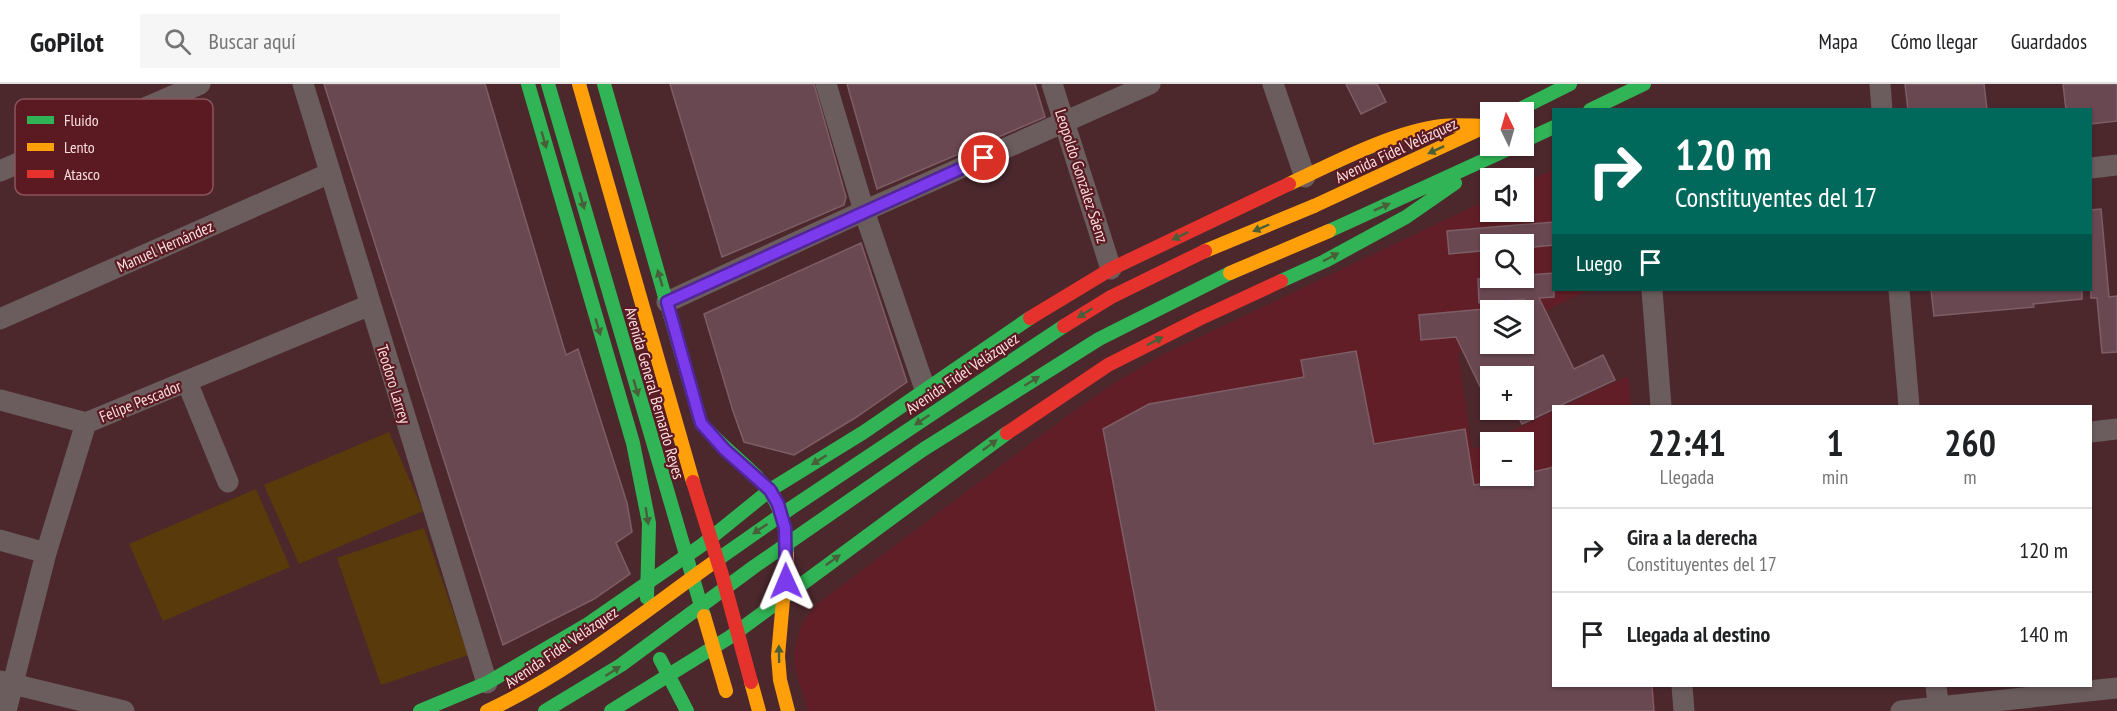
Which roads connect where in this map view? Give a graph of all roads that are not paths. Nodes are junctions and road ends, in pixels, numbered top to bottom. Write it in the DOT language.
graph roads {
  1 [pos="200,84"];
  2 [pos="303,84"];
  3 [pos="528,84"];
  4 [pos="548,84"];
  5 [pos="579,84"];
  6 [pos="604,84"];
  7 [pos="826,84"];
  8 [pos="1052,84"];
  9 [pos="1150,84"];
  10 [pos="1274,84"];
  11 [pos="1570,84"];
  12 [pos="1880,84"];
  13 [pos="1641,85"];
  14 [pos="1547,89"];
  15 [pos="166,99"];
  16 [pos="1528,102"];
  17 [pos="1594,108"];
  18 [pos="1640,108"];
  19 [pos="1882,108"];
  20 [pos="1065,122"];
  21 [pos="1480,125"];
  22 [pos="1552,128"];
  23 [pos="1480,130"];
  24 [pos="1534,136"];
  25 [pos="1494,156"];
  26 [pos="15,164"];
  27 [pos="1477,164"];
  28 [pos="2117,165"];
  29 [pos="2092,168"];
  30 [pos="0,171"];
  31 [pos="330,173"];
  32 [pos="1305,177"];
  33 [pos="864,211"];
  34 [pos="1111,269"];
  35 [pos="1652,291"];
  36 [pos="1899,291"];
  37 [pos="667,302"];
  38 [pos="370,305"];
  39 [pos="0,318"];
  40 [pos="187,382"];
  41 [pos="925,389"];
  42 [pos="0,399"];
  43 [pos="1662,405"];
  44 [pos="1909,405"];
  45 [pos="86,423"];
  46 [pos="2117,429"];
  47 [pos="697,432"];
  48 [pos="864,432"];
  49 [pos="2092,432"];
  50 [pos="633,443"];
  51 [pos="228,482"];
  52 [pos="770,490"];
  53 [pos="907,506"];
  54 [pos="0,540"];
  55 [pos="46,553"];
  56 [pos="648,584"];
  57 [pos="784,596"];
  58 [pos="537,654"];
  59 [pos="669,675"];
  60 [pos="6,682"];
  61 [pos="487,683"];
  62 [pos="1682,687"];
  63 [pos="1936,687"];
  64 [pos="2117,688"];
  65 [pos="729,701"];
  66 [pos="1938,709"];
  67 [pos="6,711"];
  68 [pos="124,711"];
  69 [pos="420,711"];
  70 [pos="487,711"];
  71 [pos="544,711"];
  72 [pos="577,711"];
  73 [pos="611,711"];
  74 [pos="687,711"];
  75 [pos="759,711"];
  76 [pos="788,711"];
  77 [pos="1684,711"];
  78 [pos="1901,711"];
  1 -- 15 [label="street"];
  2 -- 31 [label="street, Teodoro Larrey"];
  3 -- 50 [label="main road, one-way"];
  4 -- 65 [label="main road, Avenida General Bernardo Reyes, one-way, bridge"];
  5 -- 75 [label="main road, Avenida General Bernardo Reyes, bridge"];
  37 -- 6 [label="main road, one-way"];
  7 -- 33 [label="street"];
  8 -- 20 [label="street, Leopoldo González Sáenz"];
  9 -- 20 [label="street"];
  10 -- 32 [label="street"];
  11 -- 14 [label="main road"];
  12 -- 19 [label="street"];
  13 -- 17 [label="main road"];
  13 -- 18 [label="street"];
  14 -- 16 [label="main road"];
  20 -- 33 [label="street"];
  20 -- 34 [label="street, Leopoldo González Sáenz"];
  21 -- 32 [label="main road"];
  22 -- 24 [label="main road"];
  23 -- 70 [label="main road, Avenida Fidel Velázquez, one-way, bridge"];
  25 -- 27 [label="main road"];
  26 -- 30 [label="street"];
  53 -- 27 [label="main road, one-way"];
  71 -- 27 [label="main road, one-way, bridge"];
  28 -- 29 [label="street"];
  31 -- 38 [label="street, Teodoro Larrey"];
  31 -- 39 [label="street, Manuel Hernández"];
  32 -- 34 [label="main road, one-way"];
  33 -- 37 [label="street"];
  33 -- 41 [label="street"];
  34 -- 41 [label="main road"];
  35 -- 43 [label="street"];
  36 -- 44 [label="street"];
  37 -- 47 [label="main road"];
  38 -- 40 [label="street, Felipe Pescador"];
  38 -- 61 [label="street, Teodoro Larrey"];
  40 -- 45 [label="street, Felipe Pescador"];
  40 -- 51 [label="street"];
  41 -- 48 [label="main road"];
  42 -- 45 [label="street"];
  45 -- 55 [label="street, Felipe Pescador"];
  46 -- 49 [label="street"];
  47 -- 50 [label="main road"];
  47 -- 52 [label="main road"];
  48 -- 52 [label="main road, one-way"];
  48 -- 53 [label="main road"];
  50 -- 56 [label="main road, one-way"];
  52 -- 56 [label="main road"];
  52 -- 57 [label="main road"];
  57 -- 53 [label="main road, one-way"];
  54 -- 55 [label="street"];
  55 -- 60 [label="street, Felipe Pescador"];
  56 -- 58 [label="main road"];
  56 -- 59 [label="main road"];
  57 -- 59 [label="main road"];
  76 -- 57 [label="main road, one-way"];
  58 -- 61 [label="main road"];
  58 -- 72 [label="main road"];
  59 -- 73 [label="main road"];
  59 -- 74 [label="main road"];
  60 -- 67 [label="street, Felipe Pescador"];
  60 -- 68 [label="street"];
  61 -- 69 [label="main road"];
  62 -- 77 [label="street"];
  63 -- 66 [label="street"];
  64 -- 66 [label="street"];
  66 -- 78 [label="street"];
}
